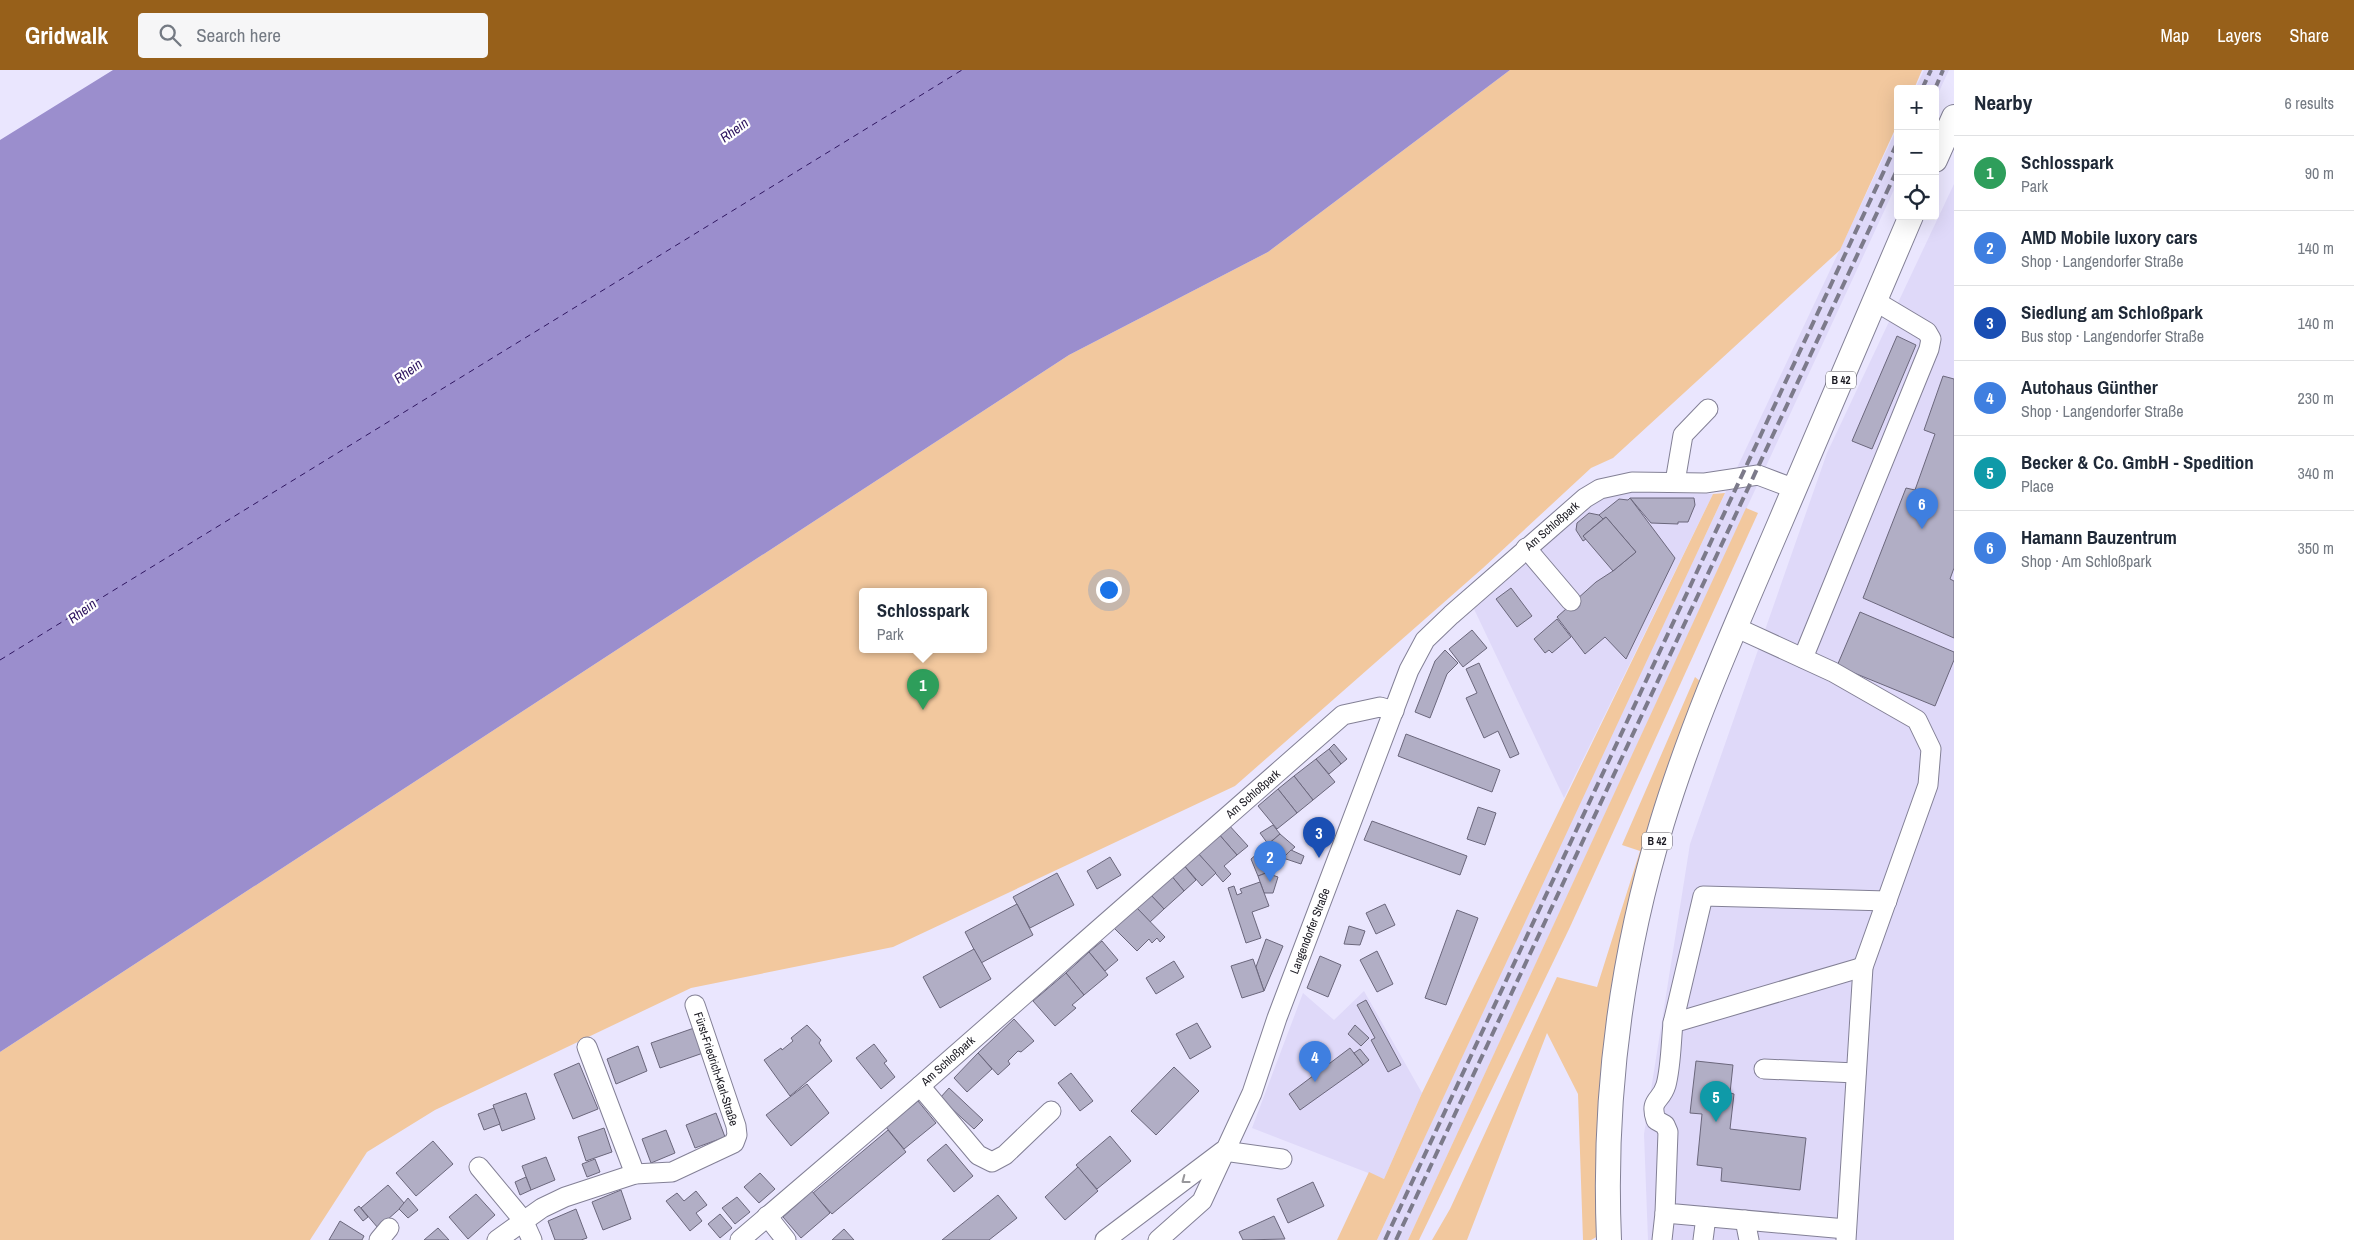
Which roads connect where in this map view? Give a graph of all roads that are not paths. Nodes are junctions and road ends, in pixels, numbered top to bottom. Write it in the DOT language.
graph roads {
  1 [pos="1954,116"];
  2 [pos="1939,151"];
  3 [pos="1909,220"];
  4 [pos="1875,300"];
  5 [pos="1708,409"];
  6 [pos="1675,482"];
  7 [pos="1795,489"];
  8 [pos="1526,548"];
  9 [pos="1571,601"];
  10 [pos="1736,627"];
  11 [pos="1803,658"];
  12 [pos="1394,710"];
  13 [pos="1887,901"];
  14 [pos="1863,967"];
  15 [pos="696,1005"];
  16 [pos="1673,1023"];
  17 [pos="587,1047"];
  18 [pos="1764,1069"];
  19 [pos="1856,1073"];
  20 [pos="920,1086"];
  21 [pos="1050,1111"];
  22 [pos="1224,1151"];
  23 [pos="1282,1159"];
  24 [pos="479,1167"];
  25 [pos="635,1174"];
  26 [pos="1665,1213"];
  27 [pos="767,1216"];
  28 [pos="1706,1216"];
  29 [pos="523,1220"];
  30 [pos="1745,1220"];
  31 [pos="1846,1235"];
  32 [pos="497,1240"];
  33 [pos="532,1240"];
  34 [pos="740,1240"];
  35 [pos="786,1240"];
  36 [pos="1105,1240"];
  37 [pos="1158,1240"];
  38 [pos="1610,1240"];
  39 [pos="1662,1240"];
  40 [pos="1703,1240"];
  41 [pos="1749,1240"];
  1 -- 2 [label="main road"];
  3 -- 4 [label="main road, B 42"];
  4 -- 7 [label="main road, B 42"];
  4 -- 11 [label="street"];
  5 -- 6 [label="street"];
  6 -- 7 [label="street, Am Schloßpark"];
  6 -- 8 [label="street, Am Schloßpark"];
  7 -- 10 [label="main road, B 42"];
  8 -- 9 [label="street"];
  8 -- 12 [label="street, Am Schloßpark"];
  10 -- 11 [label="street"];
  10 -- 38 [label="main road, B 42"];
  11 -- 13 [label="street"];
  12 -- 20 [label="street, Am Schloßpark"];
  12 -- 22 [label="street, Langendorfer Straße"];
  13 -- 14 [label="street"];
  13 -- 16 [label="street"];
  14 -- 16 [label="street"];
  14 -- 19 [label="street"];
  15 -- 25 [label="street, Fürst-Friedrich-Karl-Straße"];
  16 -- 26 [label="street"];
  17 -- 25 [label="street"];
  18 -- 19 [label="street"];
  19 -- 31 [label="street"];
  20 -- 21 [label="street"];
  20 -- 27 [label="street, Am Schloßpark"];
  22 -- 23 [label="street"];
  22 -- 36 [label="street, Langendorfer Straße, one-way"];
  22 -- 37 [label="street, Langendorfer Straße"];
  24 -- 29 [label="street"];
  25 -- 29 [label="street, Fürst-Friedrich-Karl-Straße"];
  26 -- 28 [label="street"];
  26 -- 39 [label="street"];
  27 -- 34 [label="street, Am Schloßpark"];
  27 -- 35 [label="street"];
  28 -- 30 [label="street"];
  28 -- 40 [label="street"];
  29 -- 32 [label="street, Fürst-Friedrich-Karl-Straße"];
  29 -- 33 [label="street"];
  30 -- 31 [label="street"];
  30 -- 41 [label="street"];
}
